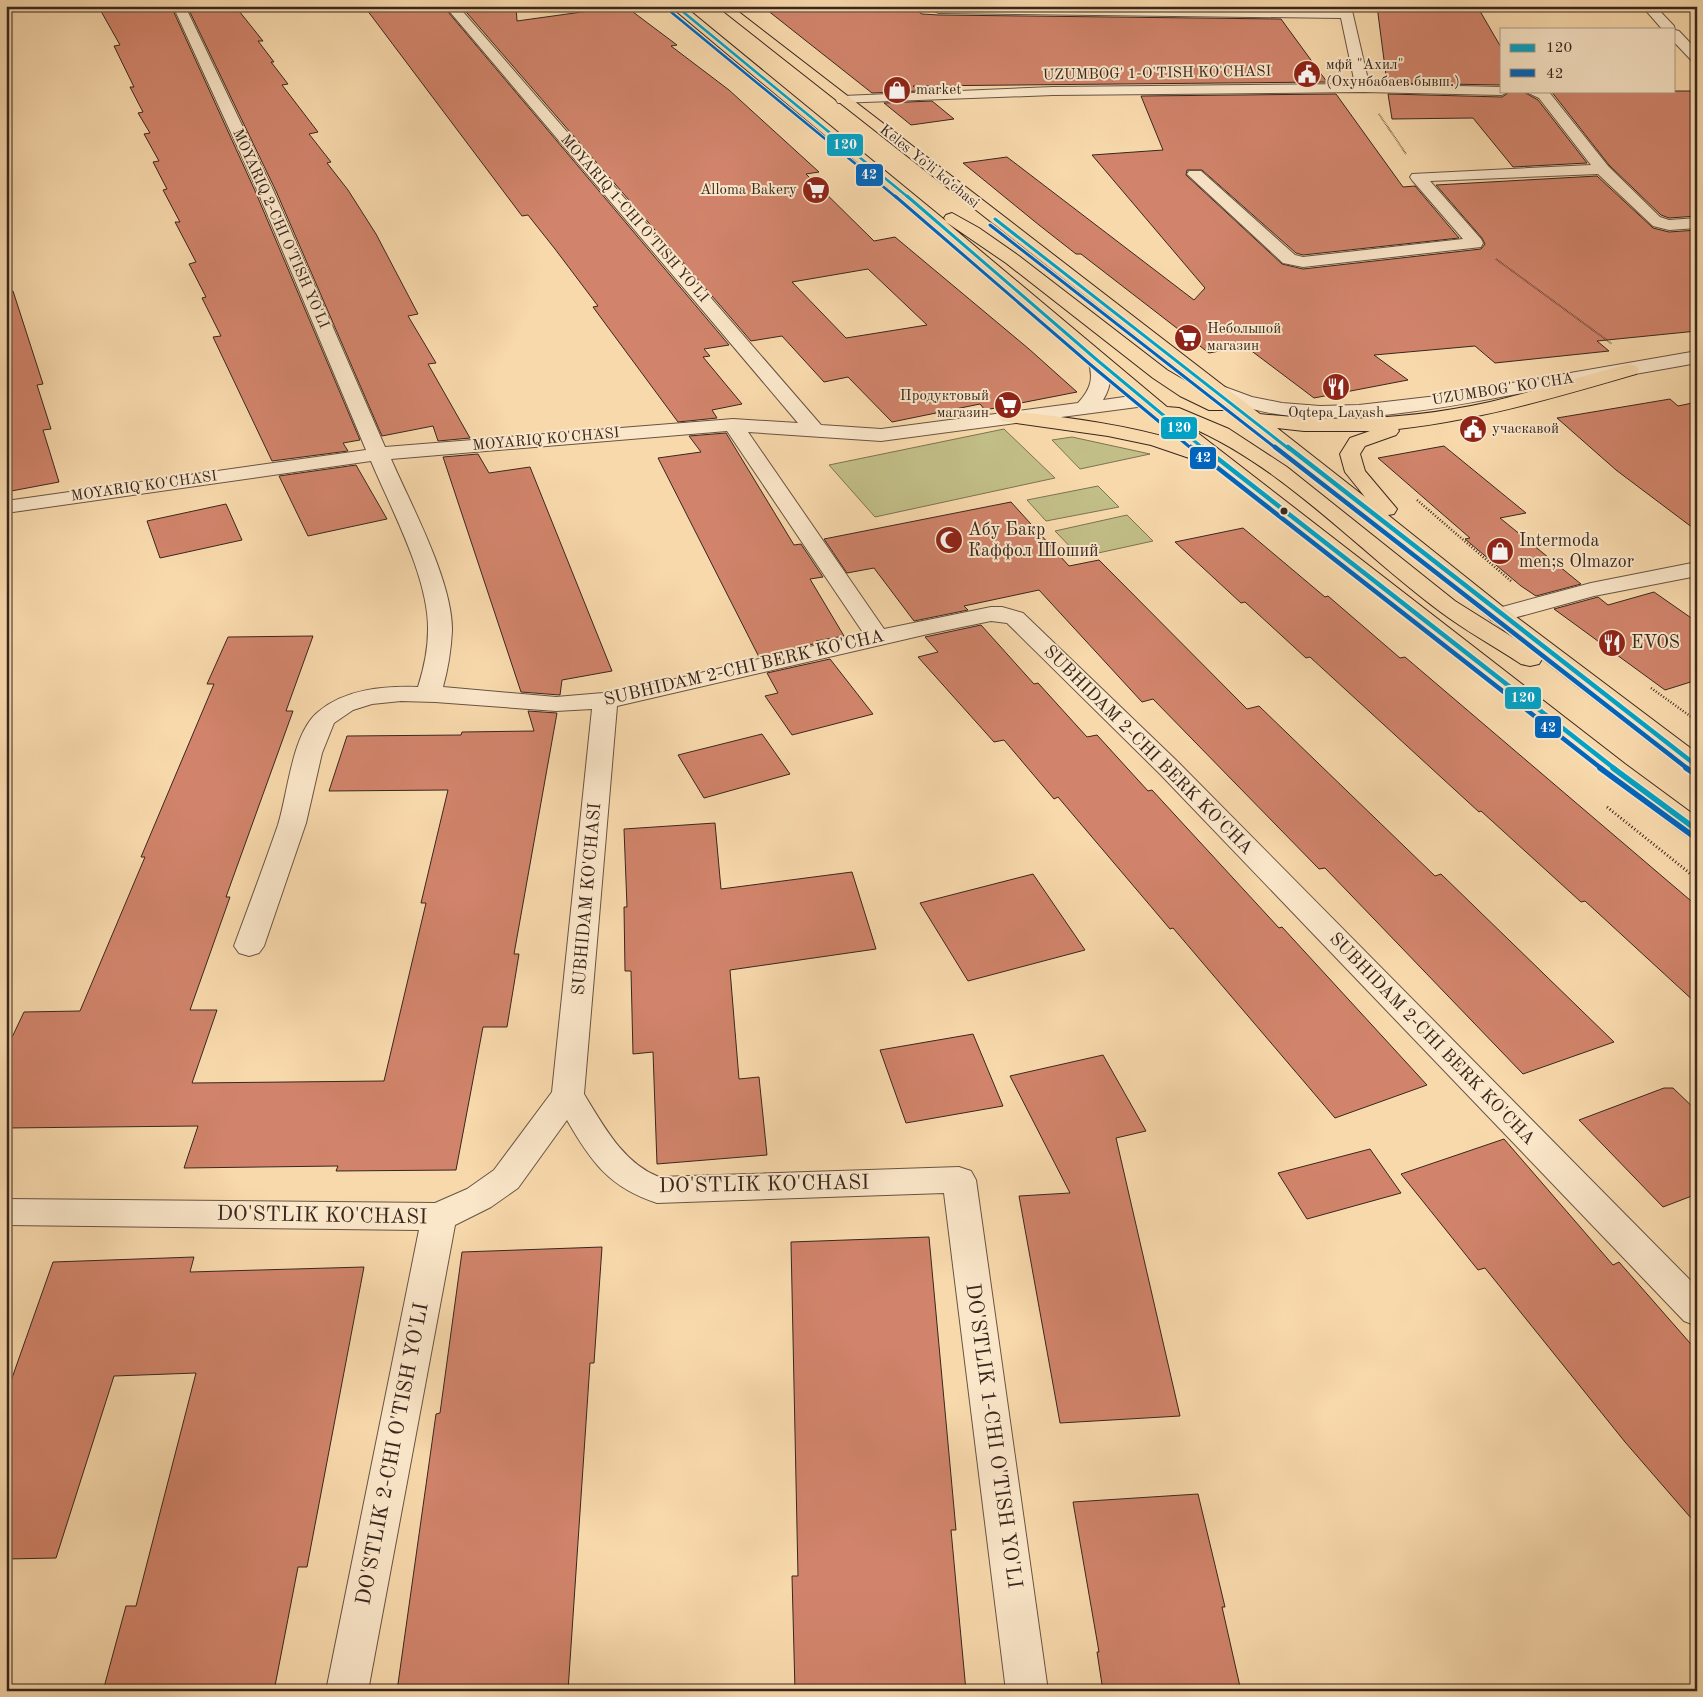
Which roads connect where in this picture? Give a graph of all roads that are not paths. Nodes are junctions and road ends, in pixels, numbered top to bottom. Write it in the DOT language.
graph roads {
  1 [pos="179,6"];
  2 [pos="451,6"];
  3 [pos="929,6"];
  4 [pos="1648,6"];
  5 [pos="678,8"];
  6 [pos="724,8"];
  7 [pos="1346,10"];
  8 [pos="1668,28"];
  9 [pos="1676,36"];
  10 [pos="1697,58"];
  11 [pos="796,87"];
  12 [pos="1363,88"];
  13 [pos="1500,91"];
  14 [pos="1536,92"];
  15 [pos="815,96"];
  16 [pos="843,100"];
  17 [pos="822,125"];
  18 [pos="1602,169"];
  19 [pos="1195,174"];
  20 [pos="887,179"];
  21 [pos="976,204"];
  22 [pos="1697,223"];
  23 [pos="1697,356"];
  24 [pos="1096,360"];
  25 [pos="1637,368"];
  26 [pos="1214,389"];
  27 [pos="1189,393"];
  28 [pos="1145,400"];
  29 [pos="1086,406"];
  30 [pos="1307,411"];
  31 [pos="1009,417"];
  32 [pos="1254,419"];
  33 [pos="1426,421"];
  34 [pos="733,425"];
  35 [pos="816,432"];
  36 [pos="1222,433"];
  37 [pos="378,454"];
  38 [pos="1223,464"];
  39 [pos="6,507"];
  40 [pos="1430,559"];
  41 [pos="1697,569"];
  42 [pos="1499,615"];
  43 [pos="877,636"];
  44 [pos="430,693"];
  45 [pos="606,702"];
  46 [pos="1675,750"];
  47 [pos="1697,766"];
  48 [pos="1697,830"];
  49 [pos="249,946"];
  50 [pos="568,1095"];
  51 [pos="959,1180"];
  52 [pos="6,1212"];
  53 [pos="439,1218"];
  54 [pos="1697,1311"];
  55 [pos="347,1691"];
  56 [pos="1027,1691"];
  1 -- 37 [label="street, MOYARIQ 2-CHI O'TISH YO'LI"];
  2 -- 35 [label="street, MOYARIQ 1-CHI O'TISH YO'LI"];
  3 -- 7 [label="street"];
  4 -- 8 [label="street"];
  5 -- 11 [label="main road"];
  5 -- 17 [label="main road"];
  6 -- 16 [label="main road, Keles Yoʻli koʻchasi"];
  7 -- 12 [label="street"];
  9 -- 10 [label="street"];
  12 -- 13 [label="street, UZUMBOG' 1-O'TISH KO'CHASI"];
  12 -- 16 [label="street, UZUMBOG' 1-O'TISH KO'CHASI"];
  14 -- 18 [label="street"];
  15 -- 16 [label="main road"];
  16 -- 21 [label="main road, Keles Yoʻli koʻchasi"];
  17 -- 20 [label="main road"];
  17 -- 21 [label="main road"];
  18 -- 19 [label="street"];
  18 -- 22 [label="street"];
  20 -- 24 [label="main road"];
  20 -- 27 [label="main road"];
  21 -- 26 [label="main road, Keles Yoʻli koʻchasi"];
  23 -- 25 [label="street, UZUMBOG' KO'CHA"];
  24 -- 28 [label="main road"];
  24 -- 29 [label="street"];
  25 -- 30 [label="street, UZUMBOG' KO'CHA"];
  25 -- 33 [label="main road"];
  26 -- 27 [label="main road"];
  26 -- 30 [label="street, UZUMBOG' KO'CHA"];
  26 -- 32 [label="main road, Keles Yoʻli koʻchasi"];
  27 -- 28 [label="main road"];
  27 -- 32 [label="main road"];
  28 -- 29 [label="street, MOYARIQ KO'CHASI"];
  28 -- 36 [label="main road"];
  28 -- 38 [label="main road"];
  29 -- 31 [label="street, MOYARIQ KO'CHASI"];
  30 -- 32 [label="street, UZUMBOG' KO'CHA"];
  31 -- 35 [label="street, MOYARIQ KO'CHASI"];
  31 -- 38 [label="main road"];
  32 -- 33 [label="main road"];
  32 -- 36 [label="main road, UZUMBOG' KO'CHA"];
  32 -- 40 [label="main road, Keles Yoʻli koʻchasi"];
  33 -- 40 [label="main road"];
  34 -- 35 [label="street, MOYARIQ KO'CHASI"];
  34 -- 37 [label="street, MOYARIQ KO'CHASI"];
  34 -- 43 [label="street"];
  36 -- 38 [label="main road"];
  36 -- 46 [label="main road"];
  37 -- 39 [label="street, MOYARIQ KO'CHASI"];
  37 -- 44 [label="street, MOYARIQ 2-CHI O'TISH YO'LI"];
  38 -- 48 [label="main road"];
  40 -- 42 [label="main road"];
  41 -- 42 [label="street"];
  42 -- 46 [label="main road"];
  43 -- 45 [label="street, SUBHIDAM 2-CHI BERK KO'CHA"];
  43 -- 54 [label="street, SUBHIDAM 2-CHI BERK KO'CHA"];
  44 -- 45 [label="street, SUBHIDAM 2-CHI BERK KO'CHA"];
  44 -- 49 [label="street, SUBHIDAM 2-CHI BERK KO'CHA"];
  45 -- 50 [label="street, SUBHIDAM KO'CHASI"];
  46 -- 47 [label="main road"];
  50 -- 51 [label="street, DO'STLIK KO'CHASI"];
  50 -- 53 [label="street, DO'STLIK KO'CHASI"];
  51 -- 56 [label="street, DO'STLIK 1-CHI O'TISH YO'LI"];
  52 -- 53 [label="street, DO'STLIK KO'CHASI"];
  53 -- 55 [label="street, DO'STLIK 2-CHI O'TISH YO'LI"];
}
